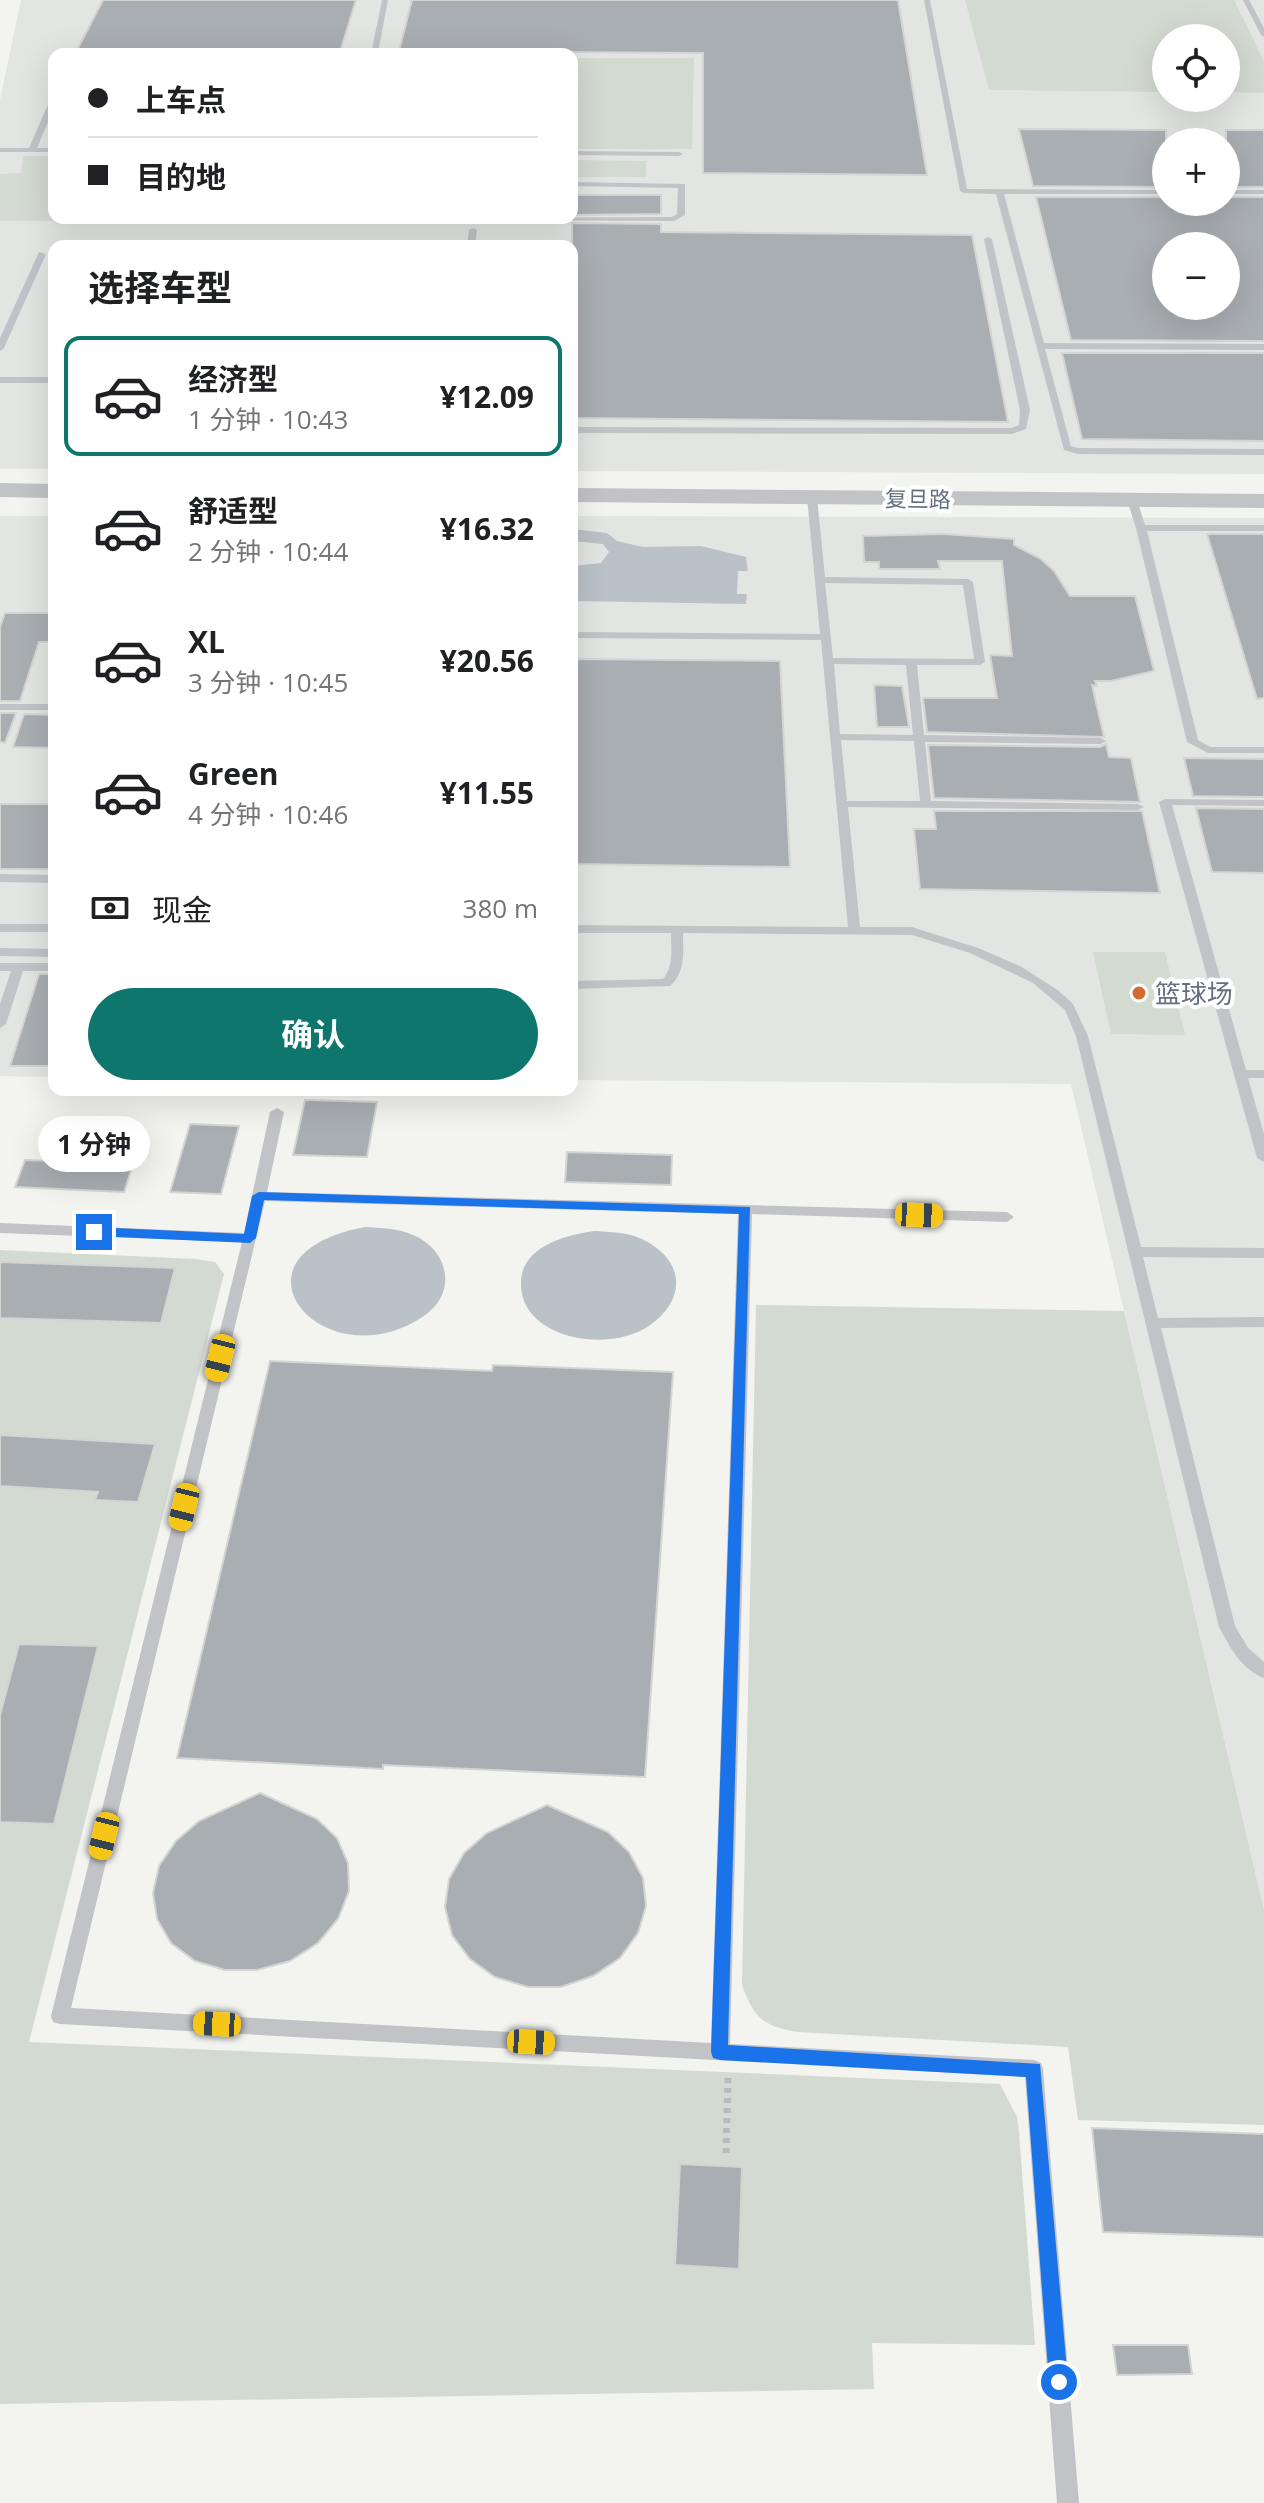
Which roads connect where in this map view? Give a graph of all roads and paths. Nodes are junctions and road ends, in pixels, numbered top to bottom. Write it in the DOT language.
graph roads {
  1 [pos="385,0"];
  2 [pos="927,0"];
  3 [pos="1246,0"];
  4 [pos="1264,35"];
  5 [pos="375,48"];
  6 [pos="48,114"];
  7 [pos="0,150"];
  8 [pos="32,150"];
  9 [pos="48,150"];
  10 [pos="578,153"];
  11 [pos="679,154"];
  12 [pos="578,184"];
  13 [pos="999,191"];
  14 [pos="1152,192"];
  15 [pos="1240,192"];
  16 [pos="1264,192"];
  17 [pos="578,218"];
  18 [pos="473,230"];
  19 [pos="988,239"];
  20 [pos="472,240"];
  21 [pos="42,254"];
  22 [pos="1,341"];
  23 [pos="1040,346"];
  24 [pos="1264,347"];
  25 [pos="0,380"];
  26 [pos="48,380"];
  27 [pos="578,430"];
  28 [pos="1264,452"];
  29 [pos="0,490"];
  30 [pos="48,491"];
  31 [pos="578,495"];
  32 [pos="812,497"];
  33 [pos="1132,500"];
  34 [pos="1264,501"];
  35 [pos="1141,528"];
  36 [pos="1264,528"];
  37 [pos="820,580"];
  38 [pos="578,635"];
  39 [pos="826,637"];
  40 [pos="828,661"];
  41 [pos="911,662"];
  42 [pos="0,707"];
  43 [pos="48,707"];
  44 [pos="835,737"];
  45 [pos="919,738"];
  46 [pos="1100,741"];
  47 [pos="1264,750"];
  48 [pos="1264,803"];
  49 [pos="841,804"];
  50 [pos="926,805"];
  51 [pos="1138,807"];
  52 [pos="0,878"];
  53 [pos="48,879"];
  54 [pos="0,928"];
  55 [pos="48,928"];
  56 [pos="578,929"];
  57 [pos="677,930"];
  58 [pos="854,930"];
  59 [pos="0,952"];
  60 [pos="48,953"];
  61 [pos="0,967"];
  62 [pos="18,967"];
  63 [pos="48,967"];
  64 [pos="578,985"];
  65 [pos="0,1024"];
  66 [pos="1241,1074"];
  67 [pos="1264,1074"];
  68 [pos="277,1112"];
  69 [pos="1264,1158"];
  70 [pos="259,1196"];
  71 [pos="745,1210"];
  72 [pos="1007,1217"];
  73 [pos="0,1228"];
  74 [pos="250,1238"];
  75 [pos="1135,1252"];
  76 [pos="1264,1253"];
  77 [pos="1264,1322"];
  78 [pos="1152,1323"];
  79 [pos="1264,1671"];
  80 [pos="724,2052"];
  81 [pos="726,2153"];
  82 [pos="1068,2503"];
  1 -- 5 [label="lane"];
  2 -- 13 [label="lane"];
  3 -- 4 [label="lane"];
  6 -- 8 [label="lane"];
  7 -- 8 [label="lane"];
  8 -- 9 [label="lane"];
  10 -- 11 [label="lane"];
  12 -- 17 [label="lane"];
  13 -- 14 [label="lane"];
  13 -- 23 [label="lane"];
  15 -- 16 [label="lane"];
  18 -- 20 [label="lane"];
  19 -- 27 [label="lane"];
  21 -- 22 [label="lane"];
  23 -- 24 [label="lane"];
  23 -- 28 [label="lane"];
  25 -- 26 [label="lane"];
  29 -- 30 [label="street"];
  31 -- 32 [label="street, 复旦路"];
  32 -- 33 [label="street, 复旦路"];
  32 -- 37 [label="lane"];
  33 -- 34 [label="street, 复旦路"];
  33 -- 35 [label="lane"];
  35 -- 36 [label="lane"];
  35 -- 47 [label="lane"];
  37 -- 39 [label="lane"];
  37 -- 41 [label="lane"];
  38 -- 39 [label="lane"];
  39 -- 40 [label="lane"];
  40 -- 41 [label="lane"];
  40 -- 44 [label="lane"];
  41 -- 45 [label="lane"];
  42 -- 43 [label="lane"];
  44 -- 45 [label="lane"];
  44 -- 49 [label="lane"];
  45 -- 46 [label="lane"];
  45 -- 50 [label="lane"];
  48 -- 66 [label="lane"];
  49 -- 50 [label="lane"];
  49 -- 58 [label="lane"];
  50 -- 51 [label="lane"];
  52 -- 53 [label="lane"];
  54 -- 55 [label="lane"];
  56 -- 57 [label="lane"];
  57 -- 58 [label="lane"];
  57 -- 64 [label="lane"];
  58 -- 75 [label="lane"];
  59 -- 60 [label="lane"];
  61 -- 62 [label="lane"];
  62 -- 63 [label="lane"];
  62 -- 65 [label="lane"];
  66 -- 67 [label="lane"];
  66 -- 69 [label="lane"];
  68 -- 70 [label="lane"];
  70 -- 71 [label="lane"];
  70 -- 74 [label="lane"];
  71 -- 72 [label="lane"];
  71 -- 80 [label="lane"];
  73 -- 74 [label="lane"];
  74 -- 80 [label="lane"];
  75 -- 76 [label="lane"];
  75 -- 78 [label="lane"];
  77 -- 78 [label="lane"];
  78 -- 79 [label="lane"];
  80 -- 81 [label="path"];
  80 -- 82 [label="lane"];
}
